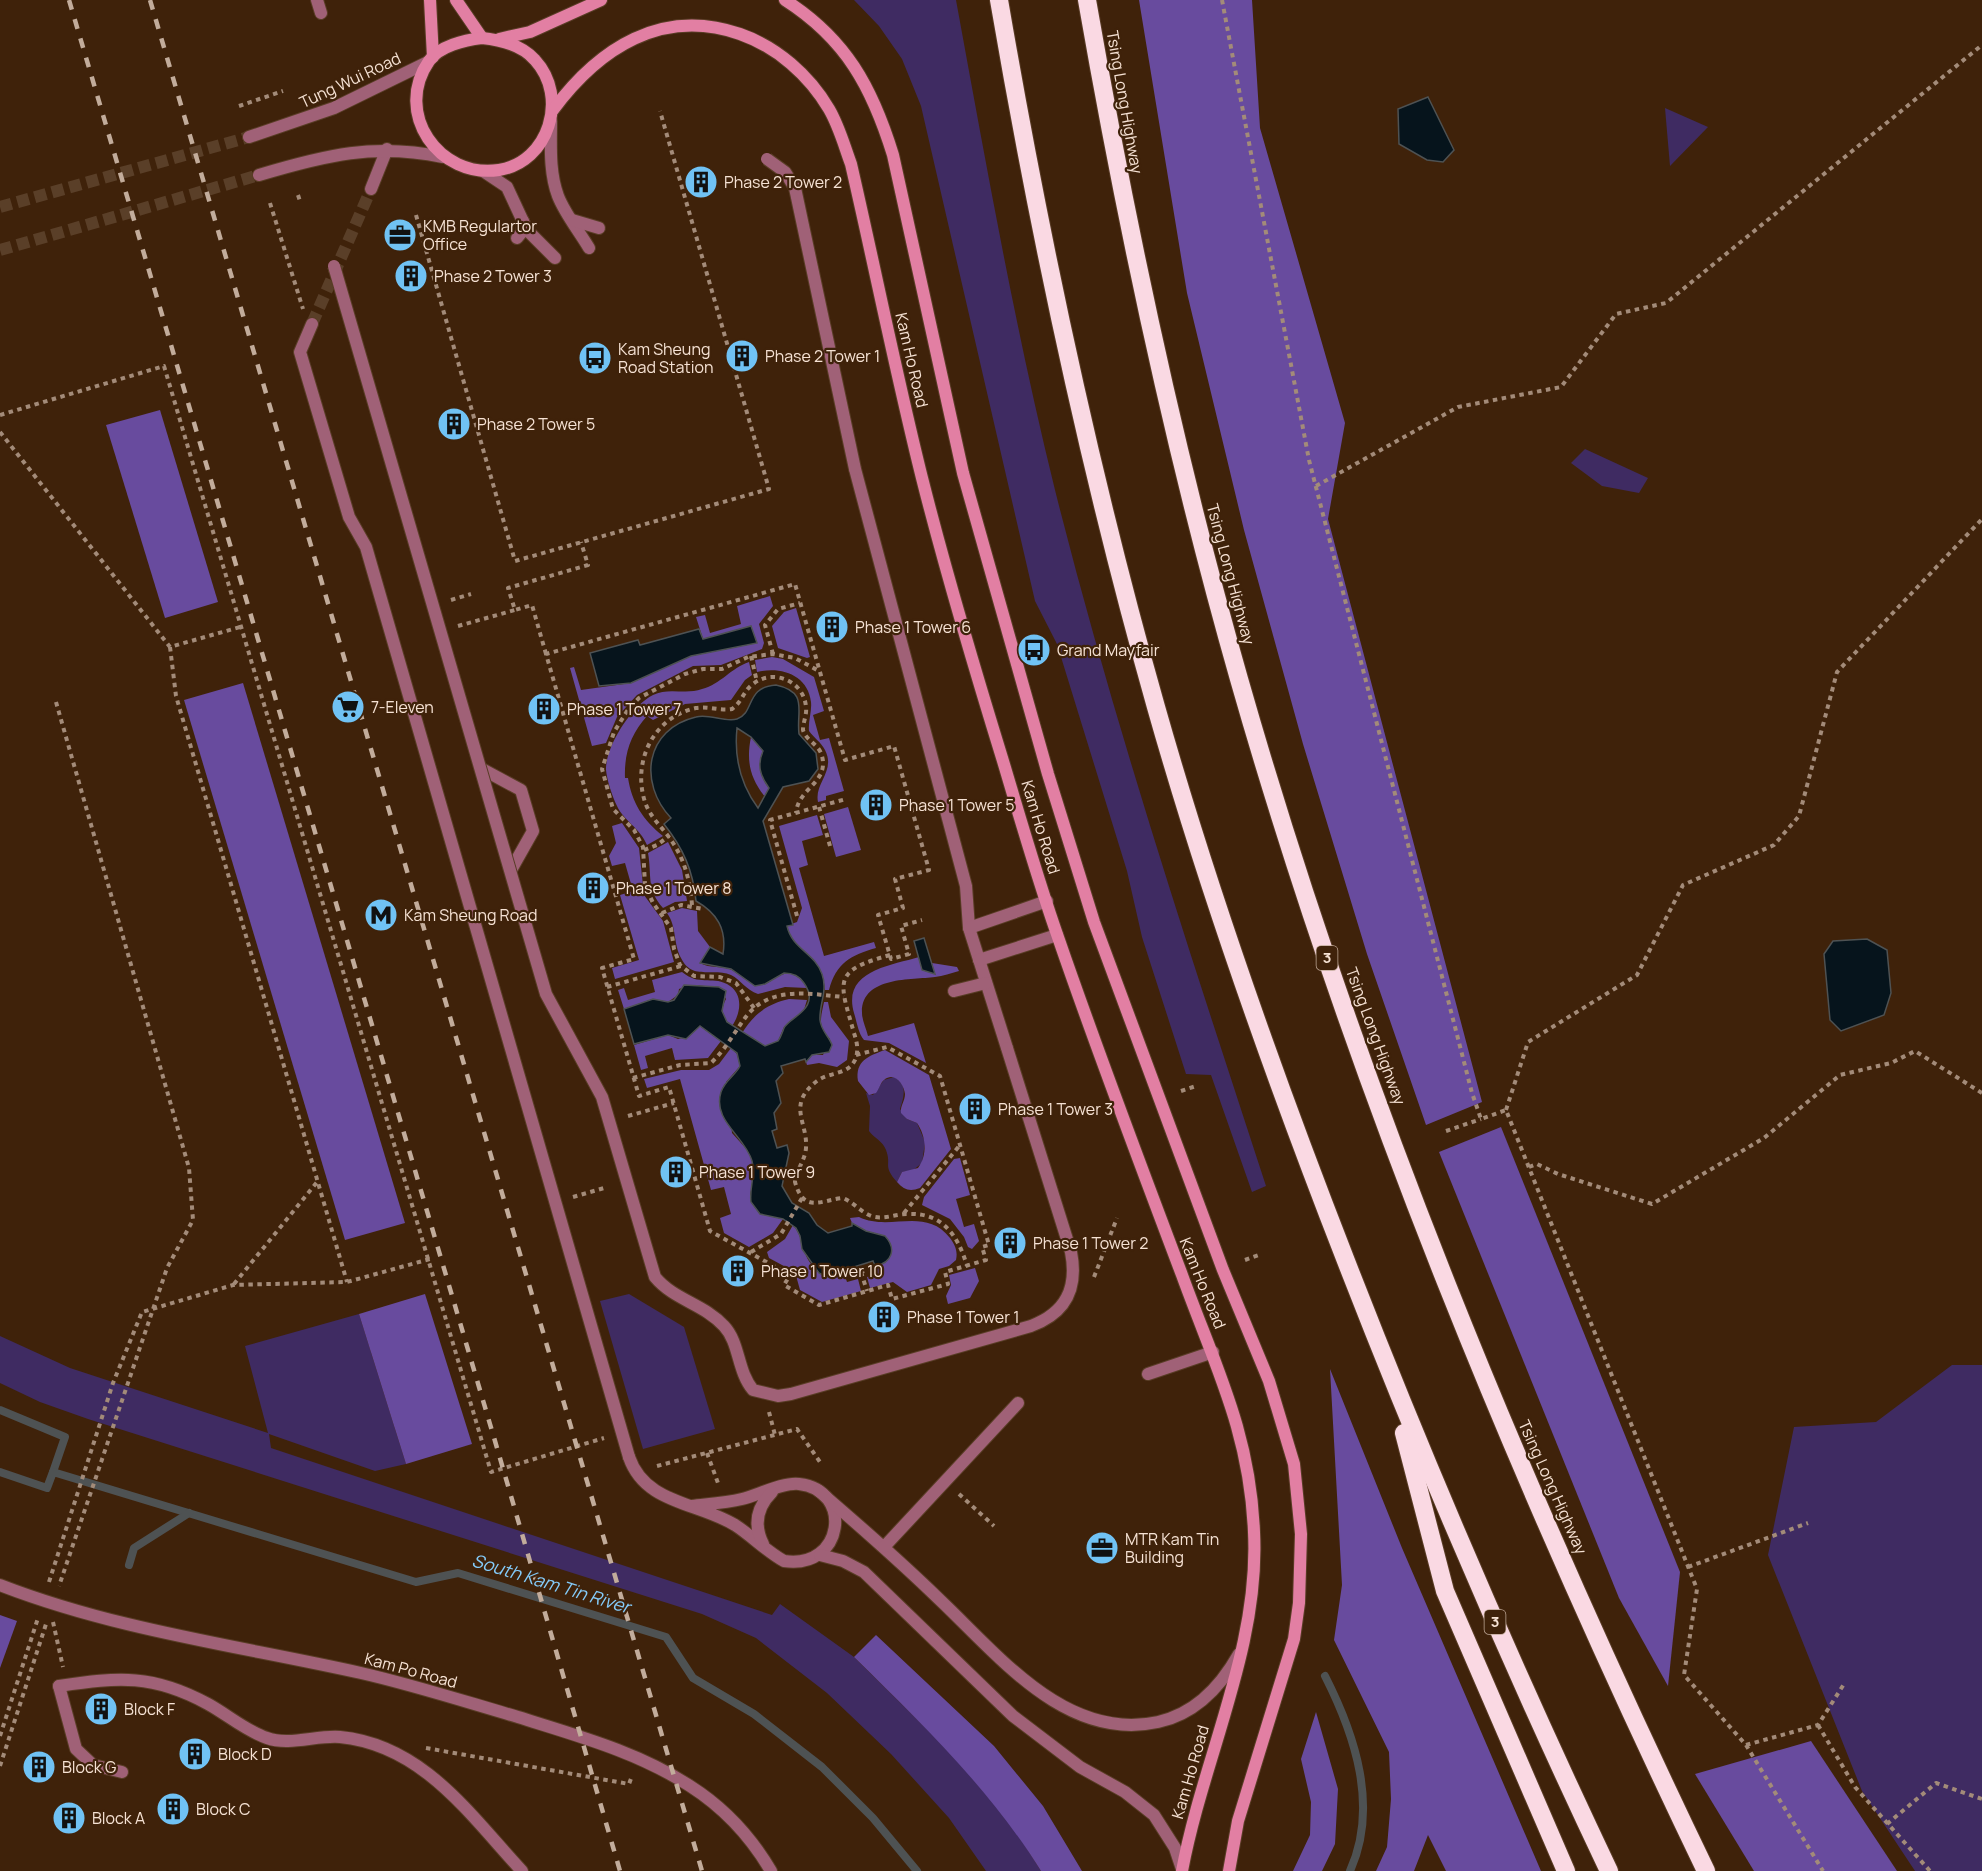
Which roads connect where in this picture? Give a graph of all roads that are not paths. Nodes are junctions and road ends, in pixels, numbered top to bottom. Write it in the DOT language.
graph roads {
  1 [pos="317,0"];
  2 [pos="430,0"];
  3 [pos="456,0"];
  4 [pos="601,0"];
  5 [pos="785,0"];
  6 [pos="999,0"];
  7 [pos="1087,0"];
  8 [pos="321,13"];
  9 [pos="482,38"];
  10 [pos="498,40"];
  11 [pos="431,60"];
  12 [pos="552,115"];
  13 [pos="249,137"];
  14 [pos="387,149"];
  15 [pos="443,157"];
  16 [pos="767,159"];
  17 [pos="483,171"];
  18 [pos="260,175"];
  19 [pos="371,189"];
  20 [pos="572,220"];
  21 [pos="523,221"];
  22 [pos="599,228"];
  23 [pos="517,238"];
  24 [pos="594,247"];
  25 [pos="555,258"];
  26 [pos="334,266"];
  27 [pos="310,327"];
  28 [pos="482,768"];
  29 [pos="511,870"];
  30 [pos="1047,901"];
  31 [pos="969,928"];
  32 [pos="1057,935"];
  33 [pos="979,960"];
  34 [pos="986,982"];
  35 [pos="954,991"];
  36 [pos="1214,1352"];
  37 [pos="1388,1370"];
  38 [pos="1148,1374"];
  39 [pos="1018,1403"];
  40 [pos="772,1491"];
  41 [pos="819,1491"];
  42 [pos="692,1506"];
  43 [pos="764,1547"];
  44 [pos="884,1547"];
  45 [pos="820,1555"];
  46 [pos="0,1585"];
  47 [pos="1241,1650"];
  48 [pos="122,1772"];
  49 [pos="1182,1870"];
  50 [pos="522,1871"];
  51 [pos="771,1871"];
  52 [pos="1228,1871"];
  53 [pos="1566,1871"];
  54 [pos="1609,1871"];
  55 [pos="1706,1871"];
  1 -- 8 [label="street"];
  2 -- 11 [label="main road"];
  3 -- 9 [label="main road"];
  4 -- 10 [label="main road"];
  5 -- 52 [label="main road, Kam Ho Road"];
  6 -- 37 [label="highway, 3"];
  7 -- 55 [label="highway, Tsing Long Highway / 3"];
  9 -- 10 [label="main road"];
  9 -- 11 [label="main road"];
  10 -- 12 [label="main road"];
  11 -- 13 [label="street, Tung Wui Road"];
  11 -- 15 [label="main road"];
  12 -- 17 [label="main road"];
  12 -- 20 [label="street"];
  12 -- 30 [label="main road, Kam Ho Road"];
  14 -- 15 [label="street"];
  14 -- 18 [label="street"];
  14 -- 19 [label="street"];
  15 -- 17 [label="main road"];
  16 -- 31 [label="street, bridge"];
  17 -- 21 [label="street"];
  20 -- 22 [label="street"];
  20 -- 24 [label="street"];
  21 -- 23 [label="street"];
  21 -- 25 [label="street"];
  26 -- 28 [label="street, bridge"];
  27 -- 42 [label="street"];
  28 -- 29 [label="street, bridge"];
  28 -- 29 [label="street"];
  29 -- 34 [label="street, bridge"];
  30 -- 31 [label="street"];
  30 -- 32 [label="main road, Kam Ho Road"];
  31 -- 33 [label="street"];
  32 -- 33 [label="street"];
  32 -- 36 [label="main road, Kam Ho Road"];
  33 -- 34 [label="street"];
  34 -- 35 [label="street"];
  36 -- 38 [label="street"];
  36 -- 47 [label="main road, Kam Ho Road"];
  37 -- 53 [label="highway"];
  37 -- 54 [label="highway, 3"];
  39 -- 44 [label="street"];
  40 -- 41 [label="street"];
  40 -- 42 [label="street"];
  40 -- 43 [label="street"];
  41 -- 44 [label="street"];
  41 -- 45 [label="street"];
  42 -- 43 [label="street"];
  43 -- 45 [label="street"];
  44 -- 47 [label="street"];
  45 -- 49 [label="street"];
  46 -- 51 [label="street, Kam Po Road"];
  47 -- 49 [label="main road, Kam Ho Road"];
  48 -- 50 [label="street"];
}
